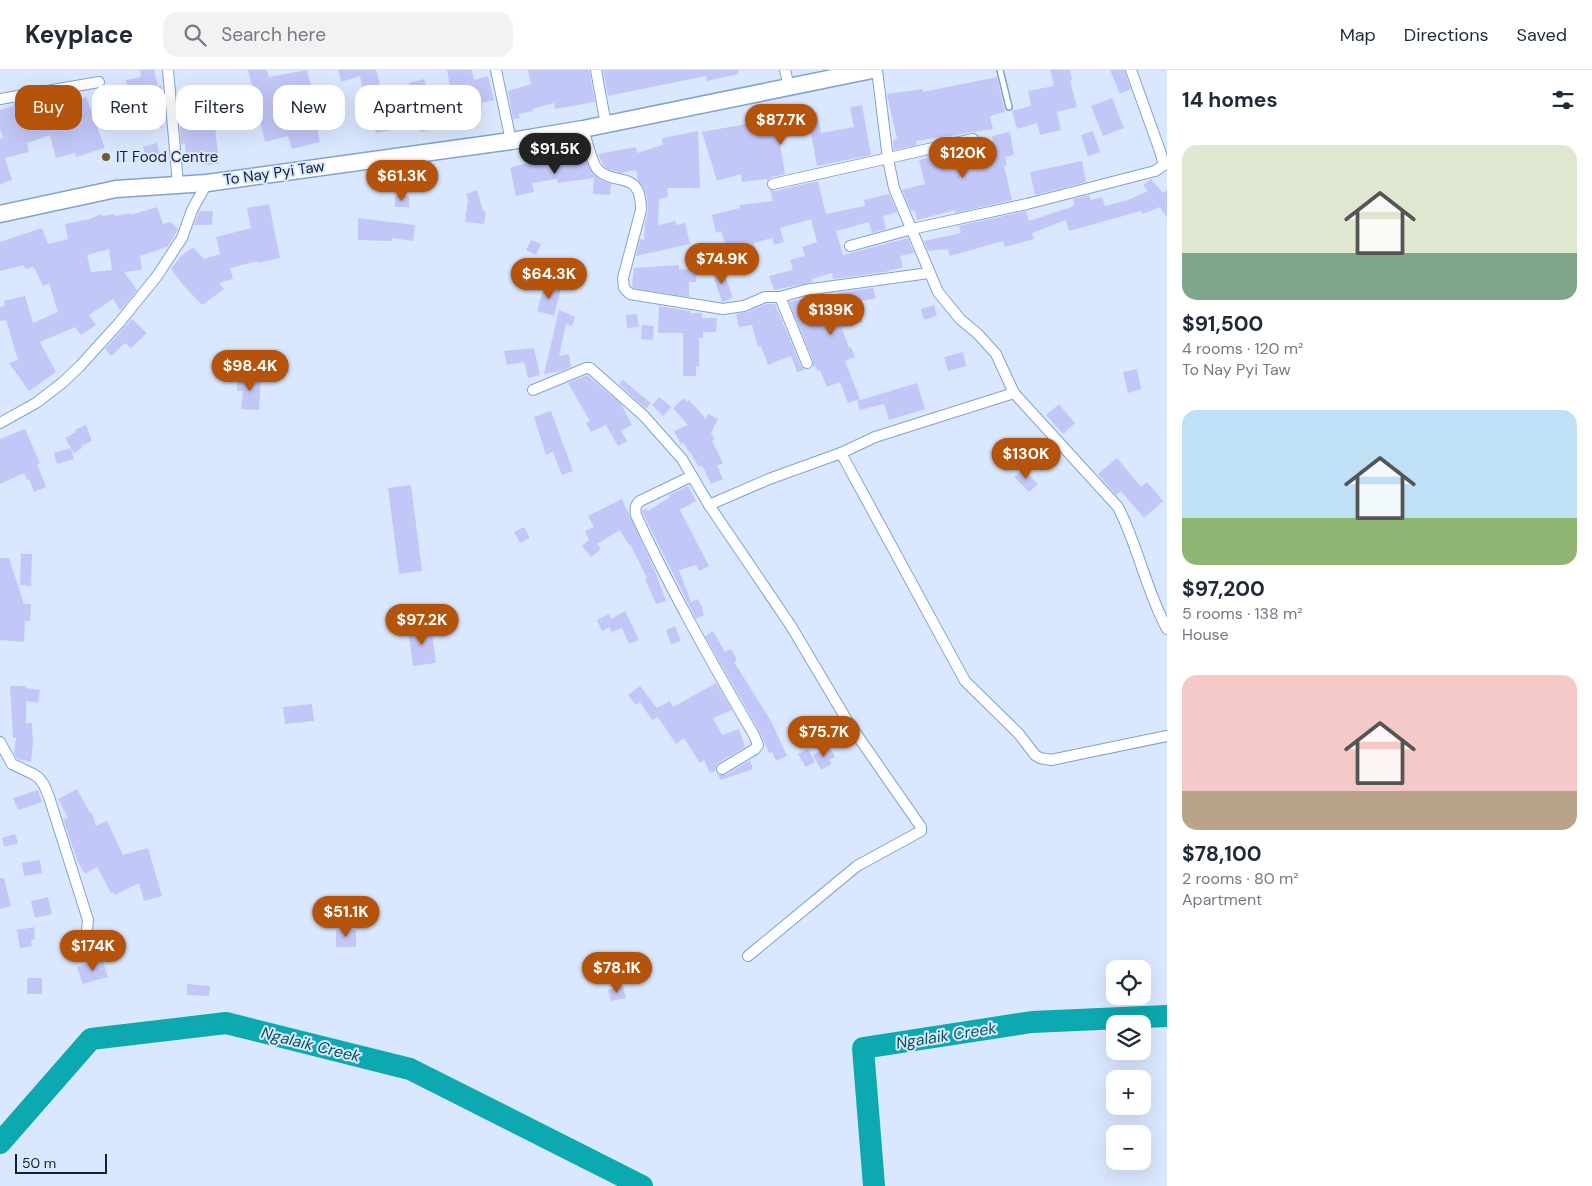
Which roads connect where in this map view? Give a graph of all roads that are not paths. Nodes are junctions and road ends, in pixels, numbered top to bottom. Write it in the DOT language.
graph roads {
  1 [pos="168,70"];
  2 [pos="496,70"];
  3 [pos="596,70"];
  4 [pos="786,70"];
  5 [pos="872,70"];
  6 [pos="876,70"];
  7 [pos="1000,70"];
  8 [pos="1131,70"];
  9 [pos="99,82"];
  10 [pos="789,87"];
  11 [pos="0,99"];
  12 [pos="1009,107"];
  13 [pos="606,125"];
  14 [pos="583,129"];
  15 [pos="973,139"];
  16 [pos="510,141"];
  17 [pos="888,159"];
  18 [pos="207,183"];
  19 [pos="178,184"];
  20 [pos="773,184"];
  21 [pos="0,214"];
  22 [pos="912,229"];
  23 [pos="850,246"];
  24 [pos="929,273"];
  25 [pos="780,297"];
  26 [pos="808,362"];
  27 [pos="533,390"];
  28 [pos="1014,393"];
  29 [pos="0,423"];
  30 [pos="841,452"];
  31 [pos="692,476"];
  32 [pos="709,505"];
  33 [pos="1167,630"];
  34 [pos="1167,736"];
  35 [pos="0,742"];
  36 [pos="722,769"];
  37 [pos="86,940"];
  38 [pos="748,956"];
  1 -- 19 [label="street"];
  2 -- 16 [label="street"];
  3 -- 13 [label="street"];
  4 -- 10 [label="street"];
  5 -- 10 [label="main road, To Nay Pyi Taw"];
  6 -- 17 [label="street"];
  7 -- 12 [label="lane"];
  8 -- 22 [label="street"];
  9 -- 11 [label="street"];
  10 -- 13 [label="main road, To Nay Pyi Taw"];
  13 -- 14 [label="main road, To Nay Pyi Taw"];
  14 -- 16 [label="main road, To Nay Pyi Taw"];
  14 -- 25 [label="street"];
  15 -- 17 [label="street"];
  16 -- 18 [label="main road, To Nay Pyi Taw"];
  17 -- 20 [label="street"];
  17 -- 22 [label="street"];
  18 -- 19 [label="main road, To Nay Pyi Taw"];
  18 -- 29 [label="street"];
  19 -- 21 [label="main road, To Nay Pyi Taw"];
  22 -- 23 [label="street"];
  22 -- 24 [label="street"];
  24 -- 25 [label="street"];
  24 -- 28 [label="street"];
  25 -- 26 [label="street"];
  27 -- 31 [label="street"];
  28 -- 30 [label="street"];
  28 -- 33 [label="street"];
  30 -- 32 [label="street"];
  30 -- 34 [label="street"];
  31 -- 32 [label="street"];
  31 -- 36 [label="street"];
  32 -- 38 [label="street"];
  35 -- 37 [label="street"];
}
